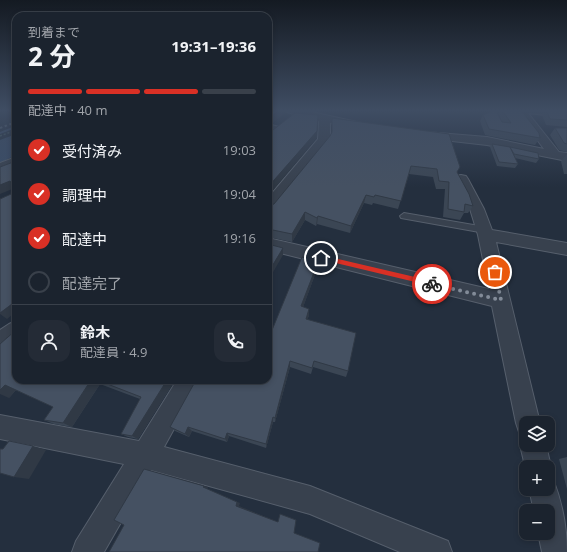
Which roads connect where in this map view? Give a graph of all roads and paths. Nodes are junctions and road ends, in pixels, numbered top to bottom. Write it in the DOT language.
graph roads {
  1 [pos="324,136"];
  2 [pos="434,136"];
  3 [pos="540,136"];
  4 [pos="554,154"];
  5 [pos="567,157"];
  6 [pos="12,163"];
  7 [pos="0,168"];
  8 [pos="461,179"];
  9 [pos="272,203"];
  10 [pos="404,216"];
  11 [pos="486,232"];
  12 [pos="567,249"];
  13 [pos="272,251"];
  14 [pos="501,300"];
  15 [pos="188,384"];
  16 [pos="526,416"];
  17 [pos="0,427"];
  18 [pos="145,455"];
  19 [pos="545,496"];
  20 [pos="87,552"];
  21 [pos="437,552"];
  22 [pos="557,552"];
  1 -- 9 [label="street"];
  2 -- 4 [label="street"];
  3 -- 4 [label="street"];
  4 -- 5 [label="street"];
  6 -- 7 [label="street"];
  8 -- 11 [label="street"];
  10 -- 11 [label="lane"];
  11 -- 12 [label="street"];
  11 -- 14 [label="street"];
  13 -- 14 [label="street"];
  14 -- 16 [label="street"];
  15 -- 18 [label="street"];
  17 -- 18 [label="street"];
  18 -- 20 [label="street"];
  18 -- 21 [label="street"];
  19 -- 22 [label="street"];
}
